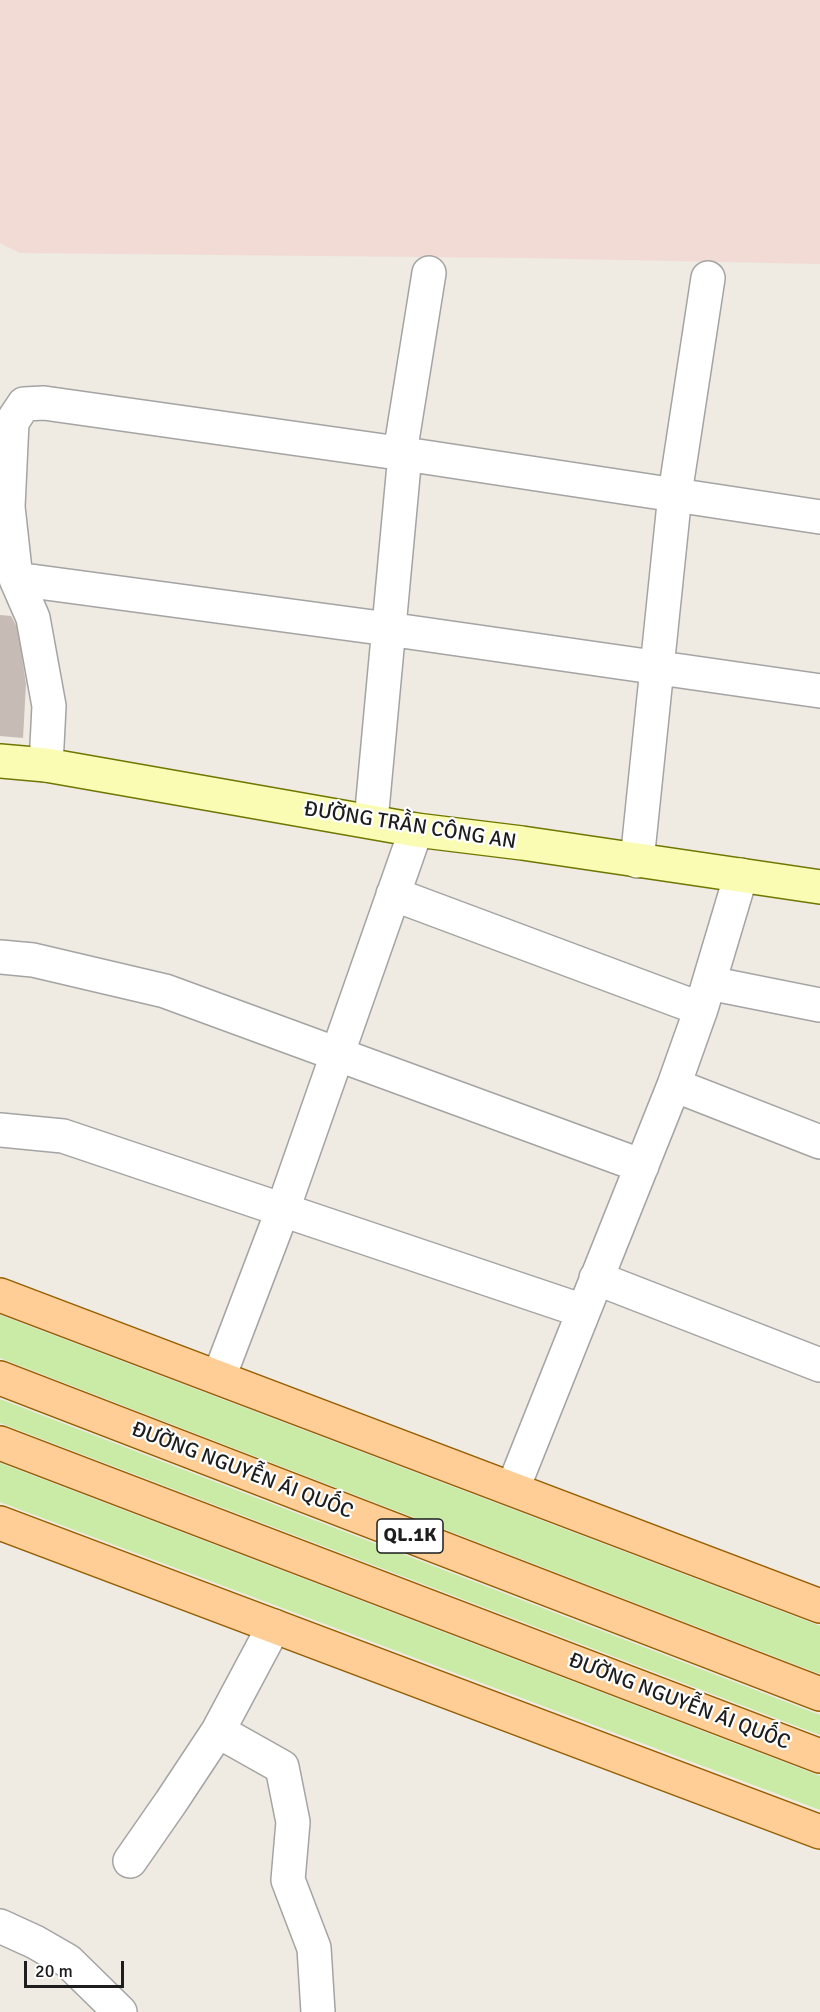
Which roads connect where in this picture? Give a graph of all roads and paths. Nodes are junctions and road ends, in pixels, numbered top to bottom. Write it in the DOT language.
graph roads {
  1 [pos="429,273"];
  2 [pos="708,278"];
  3 [pos="402,453"];
  4 [pos="675,494"];
  5 [pos="820,517"];
  6 [pos="16,579"];
  7 [pos="388,629"];
  8 [pos="656,667"];
  9 [pos="820,691"];
  10 [pos="0,760"];
  11 [pos="46,765"];
  12 [pos="372,821"];
  13 [pos="416,830"];
  14 [pos="638,861"];
  15 [pos="741,875"];
  16 [pos="820,887"];
  17 [pos="393,894"];
  18 [pos="0,957"];
  19 [pos="705,997"];
  20 [pos="820,1005"];
  21 [pos="336,1054"];
  22 [pos="674,1085"];
  23 [pos="0,1130"];
  24 [pos="820,1142"];
  25 [pos="642,1166"];
  26 [pos="283,1209"];
  27 [pos="596,1278"];
  28 [pos="0,1295"];
  29 [pos="583,1311"];
  30 [pos="820,1365"];
  31 [pos="219,1377"];
  32 [pos="0,1378"];
  33 [pos="0,1443"];
  34 [pos="513,1488"];
  35 [pos="0,1523"];
  36 [pos="819,1600"];
  37 [pos="274,1626"];
  38 [pos="820,1694"];
  39 [pos="218,1731"];
  40 [pos="820,1756"];
  41 [pos="820,1832"];
  42 [pos="130,1861"];
  43 [pos="0,1926"];
  44 [pos="120,2012"];
  45 [pos="318,2012"];
  1 -- 3 [label="street"];
  2 -- 4 [label="street"];
  3 -- 4 [label="street"];
  3 -- 6 [label="street"];
  3 -- 7 [label="street"];
  4 -- 5 [label="street"];
  4 -- 8 [label="street"];
  6 -- 7 [label="street"];
  6 -- 11 [label="street"];
  7 -- 8 [label="street"];
  7 -- 12 [label="street"];
  8 -- 9 [label="street"];
  8 -- 14 [label="street"];
  10 -- 11 [label="street, ĐƯỜNG TRẦN CÔNG AN"];
  11 -- 12 [label="street, ĐƯỜNG TRẦN CÔNG AN"];
  12 -- 13 [label="street, ĐƯỜNG TRẦN CÔNG AN"];
  13 -- 14 [label="street, ĐƯỜNG TRẦN CÔNG AN"];
  13 -- 17 [label="street"];
  14 -- 15 [label="street, ĐƯỜNG TRẦN CÔNG AN"];
  15 -- 16 [label="street, ĐƯỜNG TRẦN CÔNG AN"];
  15 -- 19 [label="street"];
  17 -- 19 [label="street"];
  17 -- 21 [label="street"];
  18 -- 21 [label="street"];
  19 -- 20 [label="street"];
  19 -- 22 [label="street"];
  21 -- 25 [label="street"];
  21 -- 26 [label="street"];
  22 -- 24 [label="street"];
  22 -- 25 [label="street"];
  23 -- 26 [label="street"];
  25 -- 27 [label="street"];
  26 -- 29 [label="street"];
  26 -- 31 [label="street"];
  27 -- 29 [label="street"];
  27 -- 30 [label="street"];
  28 -- 31 [label="main road"];
  29 -- 34 [label="street"];
  31 -- 34 [label="main road"];
  32 -- 38 [label="main road, ĐƯỜNG NGUYỄN ÁI QUỐC / QL.1K"];
  33 -- 40 [label="main road, ĐƯỜNG NGUYỄN ÁI QUỐC"];
  34 -- 36 [label="main road"];
  35 -- 37 [label="main road"];
  37 -- 39 [label="street"];
  37 -- 41 [label="main road"];
  39 -- 42 [label="street"];
  39 -- 45 [label="street"];
  43 -- 44 [label="street"];
}
